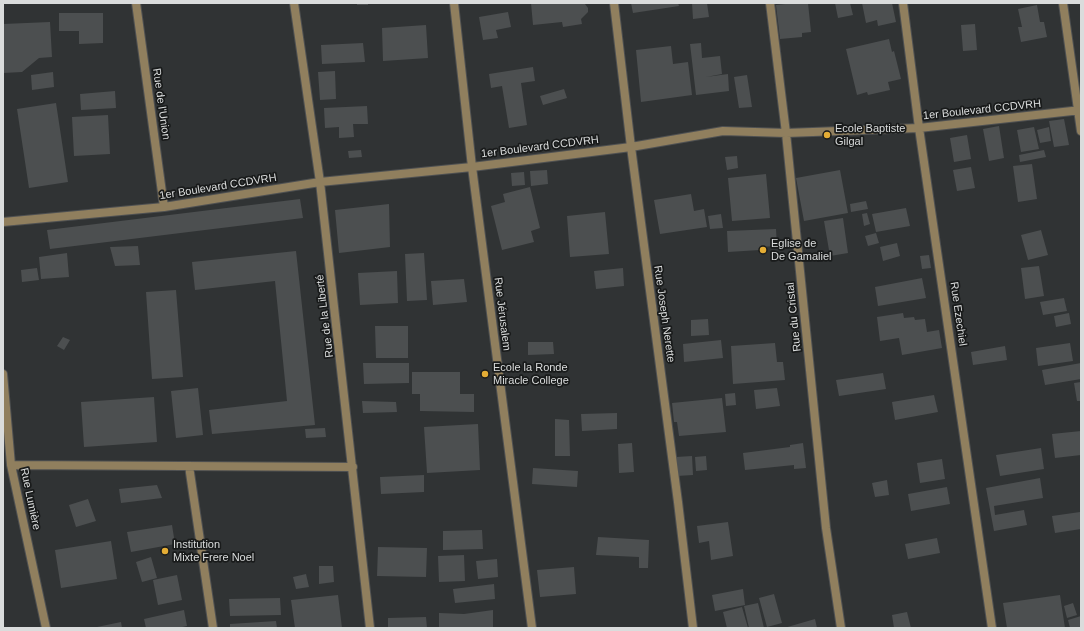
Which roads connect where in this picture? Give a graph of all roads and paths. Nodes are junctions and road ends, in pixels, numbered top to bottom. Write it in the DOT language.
graph roads {
  1 [pos="136,3"];
  2 [pos="294,3"];
  3 [pos="454,3"];
  4 [pos="614,3"];
  5 [pos="770,3"];
  6 [pos="903,3"];
  7 [pos="1063,3"];
  8 [pos="1080,110"];
  9 [pos="919,128"];
  10 [pos="1081,131"];
  11 [pos="786,133"];
  12 [pos="630,147"];
  13 [pos="472,167"];
  14 [pos="320,182"];
  15 [pos="164,207"];
  16 [pos="3,222"];
  17 [pos="3,374"];
  18 [pos="11,465"];
  19 [pos="189,466"];
  20 [pos="353,466"];
  21 [pos="46,628"];
  22 [pos="213,628"];
  23 [pos="370,628"];
  24 [pos="532,628"];
  25 [pos="693,628"];
  26 [pos="841,628"];
  27 [pos="992,628"];
  1 -- 15 [label="street, Rue de l'Union"];
  2 -- 14 [label="street, Rue de la Liberté"];
  3 -- 13 [label="street, Rue Jérusalem"];
  4 -- 12 [label="street, Rue Joseph Nerette"];
  5 -- 11 [label="street, Rue du Cristal"];
  6 -- 9 [label="street, Rue Ezechiel"];
  7 -- 8 [label="street"];
  8 -- 9 [label="street, 1er Boulevard CCDVRH"];
  8 -- 10 [label="street"];
  9 -- 11 [label="street, 1er Boulevard CCDVRH"];
  9 -- 27 [label="street, Rue Ezechiel"];
  11 -- 12 [label="street, 1er Boulevard CCDVRH"];
  11 -- 26 [label="street, Rue du Cristal"];
  12 -- 13 [label="street, 1er Boulevard CCDVRH"];
  12 -- 25 [label="street, Rue Joseph Nerette"];
  13 -- 14 [label="street, 1er Boulevard CCDVRH"];
  13 -- 24 [label="street, Rue Jérusalem"];
  14 -- 15 [label="street, 1er Boulevard CCDVRH"];
  14 -- 20 [label="street, Rue de la Liberté"];
  15 -- 16 [label="street, 1er Boulevard CCDVRH"];
  17 -- 18 [label="street, Rue Lumière"];
  18 -- 19 [label="street"];
  18 -- 21 [label="street, Rue Lumière"];
  19 -- 20 [label="street"];
  19 -- 22 [label="street"];
  20 -- 23 [label="street, Rue de la Liberté"];
}
